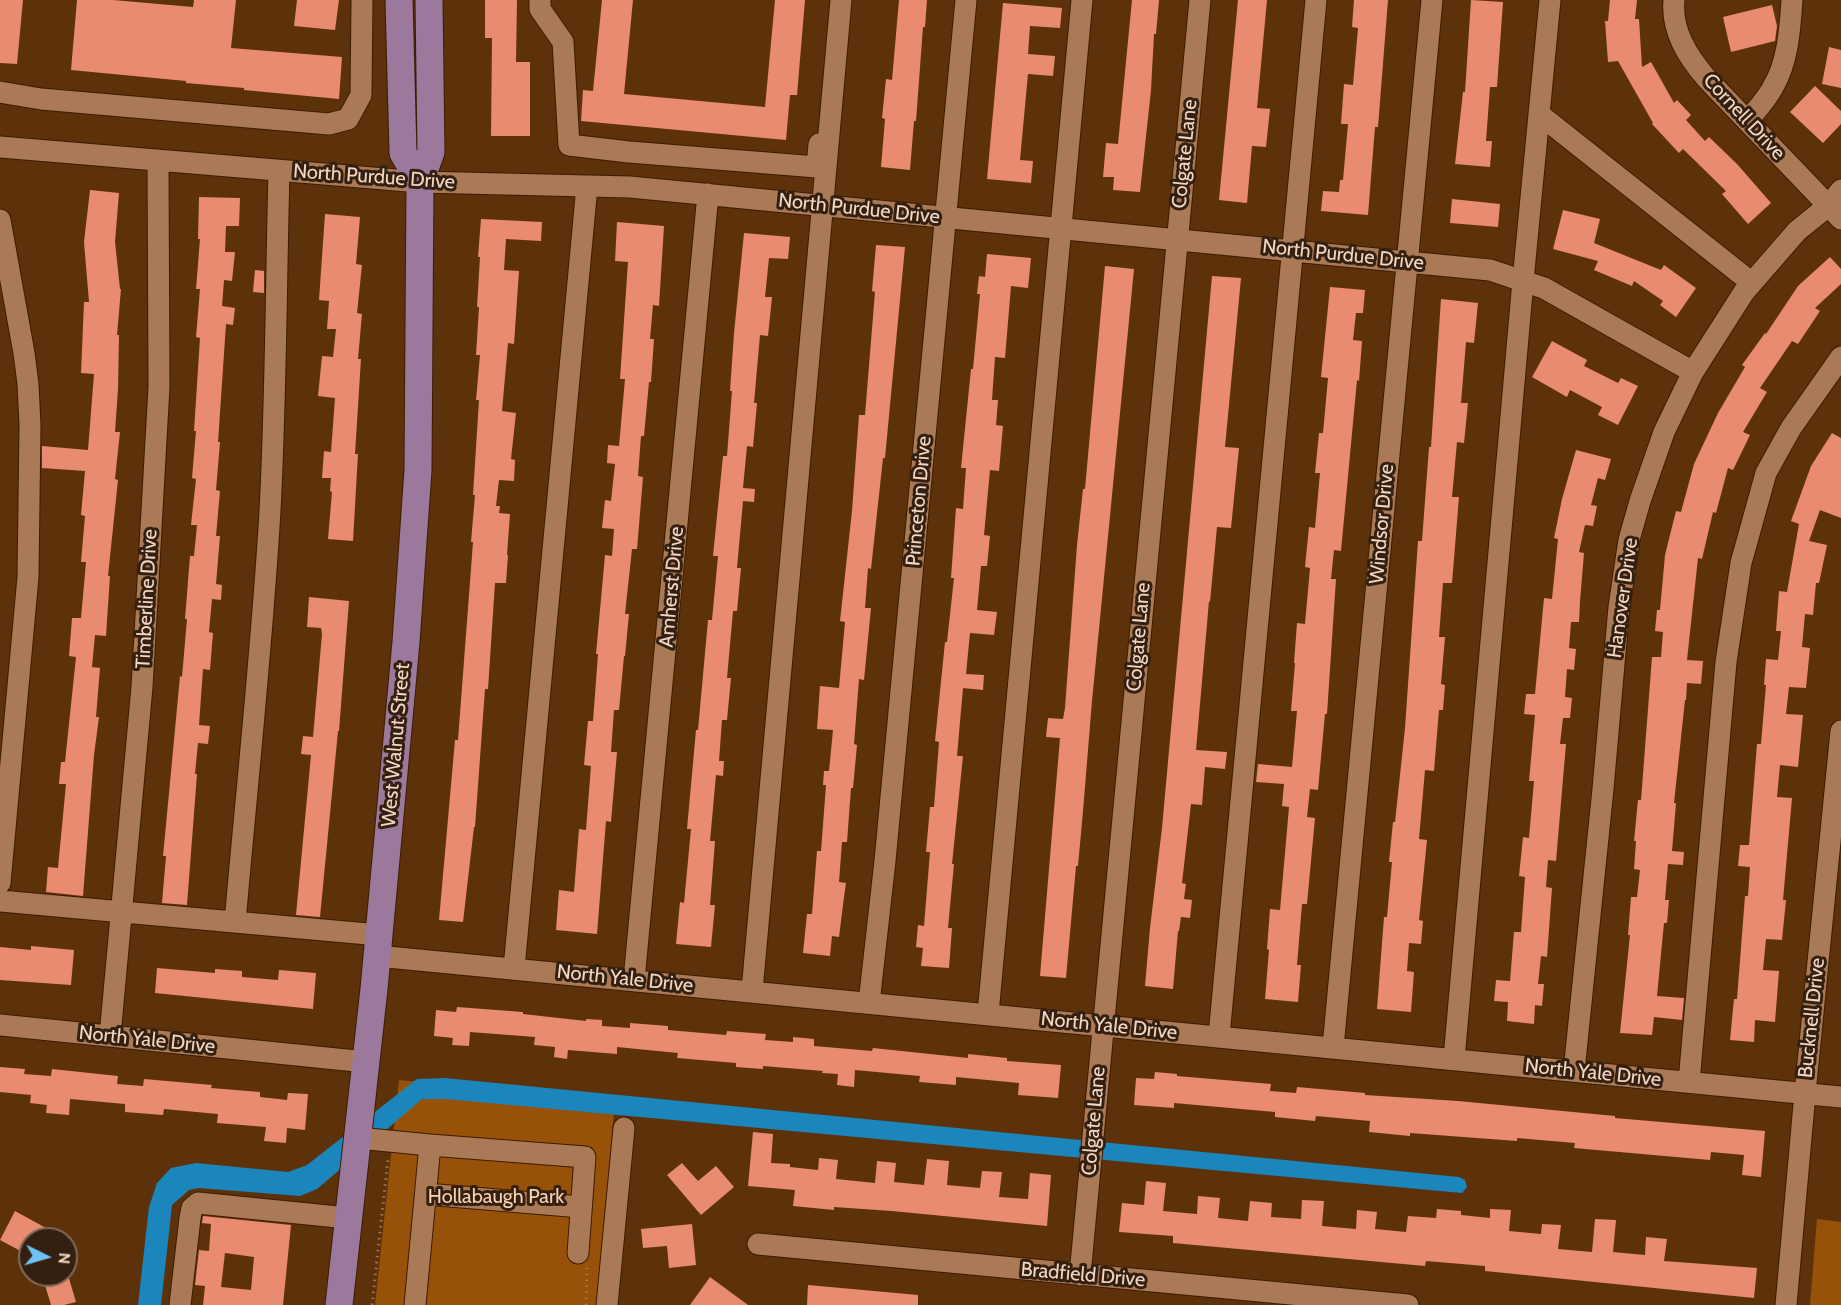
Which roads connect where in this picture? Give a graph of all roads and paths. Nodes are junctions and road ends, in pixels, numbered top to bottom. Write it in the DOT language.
graph roads {
  1 [pos="362,0"];
  2 [pos="399,0"];
  3 [pos="429,0"];
  4 [pos="540,0"];
  5 [pos="831,0"];
  6 [pos="841,0"];
  7 [pos="966,0"];
  8 [pos="1082,0"];
  9 [pos="1200,0"];
  10 [pos="1316,0"];
  11 [pos="1432,0"];
  12 [pos="1550,0"];
  13 [pos="1674,0"];
  14 [pos="1792,0"];
  15 [pos="0,92"];
  16 [pos="1539,114"];
  17 [pos="1748,122"];
  18 [pos="0,147"];
  19 [pos="158,160"];
  20 [pos="279,171"];
  21 [pos="420,182"];
  22 [pos="587,186"];
  23 [pos="708,194"];
  24 [pos="1837,205"];
  25 [pos="823,206"];
  26 [pos="945,218"];
  27 [pos="0,220"];
  28 [pos="1061,228"];
  29 [pos="1177,239"];
  30 [pos="1292,250"];
  31 [pos="1407,261"];
  32 [pos="1523,281"];
  33 [pos="1752,283"];
  34 [pos="1841,357"];
  35 [pos="1693,372"];
  36 [pos="1841,731"];
  37 [pos="0,883"];
  38 [pos="0,901"];
  39 [pos="121,912"];
  40 [pos="235,922"];
  41 [pos="378,945"];
  42 [pos="514,968"];
  43 [pos="634,980"];
  44 [pos="752,991"];
  45 [pos="869,1003"];
  46 [pos="988,1014"];
  47 [pos="1102,1025"];
  48 [pos="0,1026"];
  49 [pos="110,1036"];
  50 [pos="1219,1036"];
  51 [pos="1333,1047"];
  52 [pos="1454,1059"];
  53 [pos="366,1062"];
  54 [pos="1574,1071"];
  55 [pos="1689,1082"];
  56 [pos="1805,1093"];
  57 [pos="1841,1096"];
  58 [pos="624,1128"];
  59 [pos="358,1138"];
  60 [pos="430,1145"];
  61 [pos="426,1194"];
  62 [pos="581,1207"];
  63 [pos="348,1218"];
  64 [pos="758,1244"];
  65 [pos="578,1253"];
  66 [pos="1080,1275"];
  67 [pos="1304,1300"];
  68 [pos="180,1305"];
  69 [pos="339,1305"];
  70 [pos="415,1305"];
  71 [pos="607,1305"];
  72 [pos="1408,1305"];
  73 [pos="1786,1305"];
  1 -- 15 [label="street"];
  2 -- 21 [label="main road"];
  3 -- 21 [label="main road, West Walnut Street"];
  4 -- 5 [label="street"];
  6 -- 25 [label="street"];
  7 -- 26 [label="street, Princeton Drive"];
  8 -- 28 [label="street"];
  9 -- 29 [label="street, Colgate Lane"];
  10 -- 30 [label="street"];
  11 -- 31 [label="street, Windsor Drive"];
  12 -- 16 [label="street"];
  13 -- 17 [label="street, Cornell Drive"];
  14 -- 17 [label="street"];
  16 -- 32 [label="street"];
  16 -- 33 [label="street"];
  17 -- 24 [label="street, Cornell Drive"];
  18 -- 19 [label="street, North Purdue Drive"];
  19 -- 20 [label="street, North Purdue Drive"];
  19 -- 39 [label="street, Timberline Drive"];
  20 -- 21 [label="street, North Purdue Drive"];
  20 -- 40 [label="street"];
  21 -- 22 [label="street, North Purdue Drive"];
  21 -- 41 [label="main road, West Walnut Street"];
  22 -- 23 [label="street, North Purdue Drive"];
  22 -- 42 [label="street"];
  23 -- 25 [label="street, North Purdue Drive"];
  23 -- 43 [label="street, Amherst Drive"];
  24 -- 33 [label="street, Hanover Drive"];
  25 -- 26 [label="street, North Purdue Drive"];
  25 -- 44 [label="street"];
  26 -- 28 [label="street, North Purdue Drive"];
  26 -- 45 [label="street, Princeton Drive"];
  27 -- 37 [label="street"];
  28 -- 29 [label="street, North Purdue Drive"];
  28 -- 46 [label="street"];
  29 -- 30 [label="street, North Purdue Drive"];
  29 -- 47 [label="street, Colgate Lane"];
  30 -- 31 [label="street, North Purdue Drive"];
  30 -- 50 [label="street"];
  31 -- 32 [label="street, North Purdue Drive"];
  31 -- 51 [label="street, Windsor Drive"];
  32 -- 35 [label="street, North Purdue Drive"];
  32 -- 52 [label="street"];
  33 -- 35 [label="street, Hanover Drive"];
  34 -- 55 [label="street"];
  35 -- 54 [label="street, Hanover Drive"];
  36 -- 56 [label="street, Bucknell Drive"];
  38 -- 39 [label="street, North Yale Drive"];
  39 -- 40 [label="street, North Yale Drive"];
  39 -- 49 [label="street, Timberline Drive"];
  40 -- 41 [label="street, North Yale Drive"];
  41 -- 42 [label="street, North Yale Drive"];
  41 -- 53 [label="main road, West Walnut Street"];
  42 -- 43 [label="street, North Yale Drive"];
  43 -- 44 [label="street, North Yale Drive"];
  44 -- 45 [label="street, North Yale Drive"];
  45 -- 46 [label="street, North Yale Drive"];
  46 -- 47 [label="street, North Yale Drive"];
  47 -- 50 [label="street, North Yale Drive"];
  47 -- 66 [label="street, Colgate Lane"];
  48 -- 49 [label="street, North Yale Drive"];
  49 -- 53 [label="street, North Yale Drive"];
  50 -- 51 [label="street, North Yale Drive"];
  51 -- 52 [label="street, North Yale Drive"];
  52 -- 54 [label="street, North Yale Drive"];
  53 -- 59 [label="main road, West Walnut Street"];
  54 -- 55 [label="street, North Yale Drive"];
  55 -- 56 [label="street, North Yale Drive"];
  56 -- 57 [label="street, North Yale Drive"];
  56 -- 73 [label="street, Bucknell Drive"];
  58 -- 71 [label="street"];
  59 -- 60 [label="street"];
  59 -- 63 [label="main road, West Walnut Street"];
  60 -- 61 [label="street"];
  60 -- 62 [label="street"];
  61 -- 62 [label="street"];
  61 -- 70 [label="street"];
  62 -- 65 [label="street"];
  63 -- 68 [label="street"];
  63 -- 69 [label="main road, West Walnut Street"];
  64 -- 66 [label="street, Bradfield Drive"];
  66 -- 67 [label="street, Bradfield Drive"];
  67 -- 72 [label="street, Bradfield Drive"];
}
